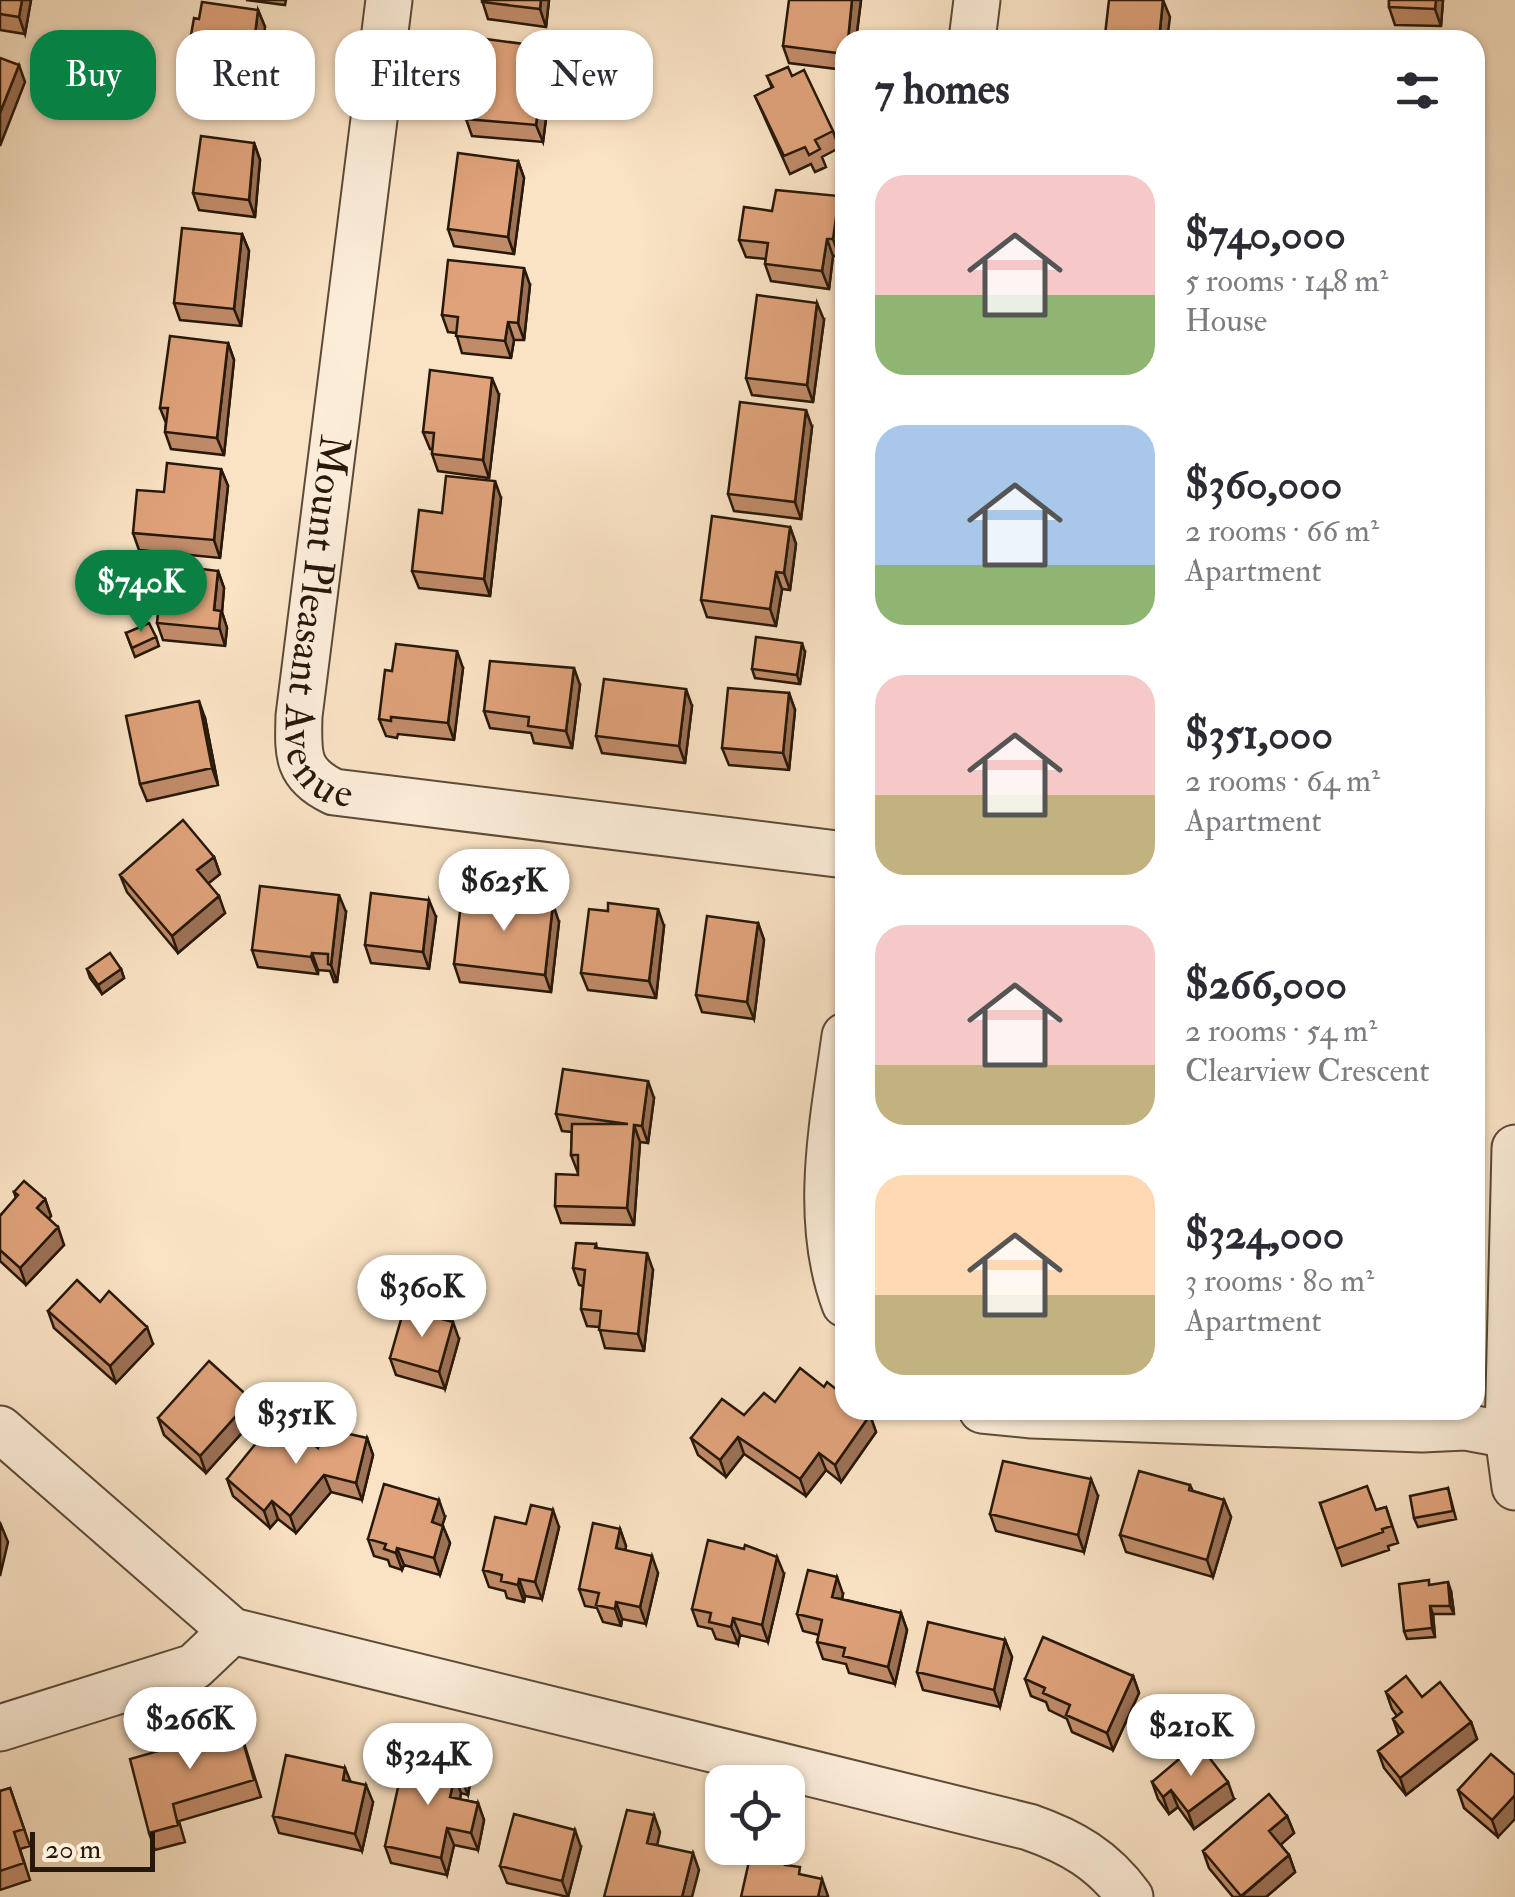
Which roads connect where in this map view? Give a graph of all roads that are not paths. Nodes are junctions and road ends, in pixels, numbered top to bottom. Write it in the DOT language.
graph roads {
  1 [pos="389,0"];
  2 [pos="978,0"];
  3 [pos="974,30"];
  4 [pos="835,854"];
  5 [pos="835,1108"];
  6 [pos="1515,1148"];
  7 [pos="835,1265"];
  8 [pos="1162,1420"];
  9 [pos="0,1428"];
  10 [pos="1508,1435"];
  11 [pos="1515,1487"];
  12 [pos="232,1632"];
  13 [pos="0,1728"];
  14 [pos="1130,1897"];
  1 -- 4 [label="street, Mount Pleasant Avenue"];
  2 -- 3 [label="street"];
  5 -- 7 [label="street"];
  6 -- 10 [label="street"];
  8 -- 10 [label="street"];
  9 -- 12 [label="street"];
  10 -- 11 [label="street"];
  12 -- 13 [label="street"];
  12 -- 14 [label="street"];
}
